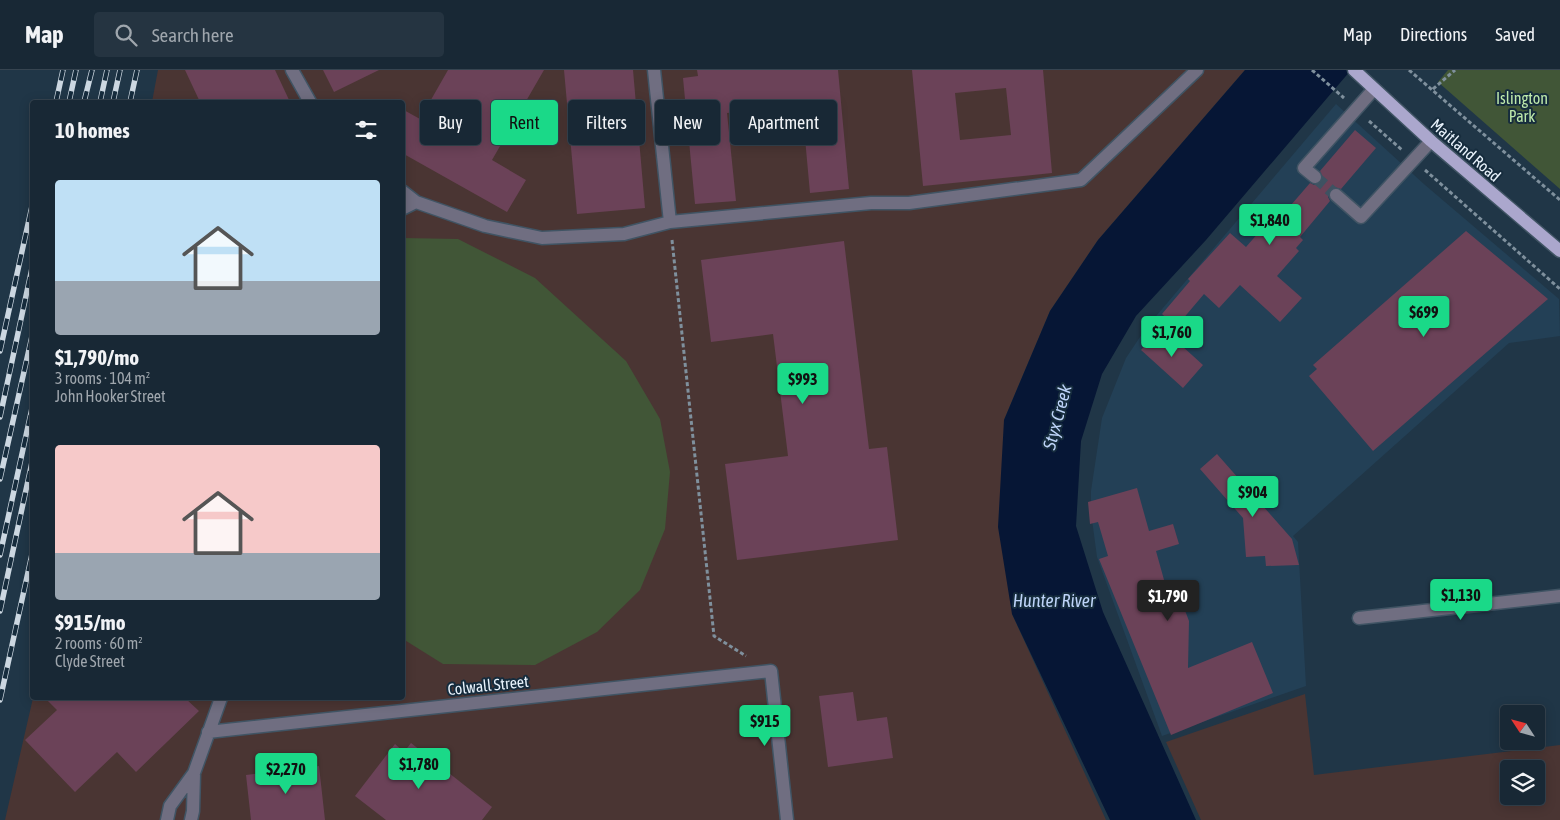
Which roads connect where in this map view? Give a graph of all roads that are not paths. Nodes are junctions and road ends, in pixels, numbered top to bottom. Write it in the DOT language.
graph roads {
  1 [pos="292,70"];
  2 [pos="654,70"];
  3 [pos="1197,70"];
  4 [pos="1354,70"];
  5 [pos="1374,89"];
  6 [pos="309,100"];
  7 [pos="1431,141"];
  8 [pos="1315,177"];
  9 [pos="405,193"];
  10 [pos="1336,195"];
  11 [pos="416,202"];
  12 [pos="405,208"];
  13 [pos="670,222"];
  14 [pos="1560,250"];
  15 [pos="1560,596"];
  16 [pos="1359,618"];
  17 [pos="220,700"];
  18 [pos="208,732"];
  19 [pos="194,773"];
  20 [pos="167,820"];
  21 [pos="191,820"];
  22 [pos="787,820"];
  1 -- 6 [label="street"];
  2 -- 13 [label="street"];
  3 -- 13 [label="street"];
  4 -- 5 [label="main road, Maitland Road"];
  5 -- 7 [label="main road, Maitland Road"];
  5 -- 8 [label="street"];
  7 -- 10 [label="street"];
  7 -- 14 [label="main road, Maitland Road"];
  9 -- 11 [label="street"];
  11 -- 12 [label="street"];
  11 -- 13 [label="street"];
  15 -- 16 [label="street"];
  17 -- 18 [label="street"];
  18 -- 19 [label="street"];
  18 -- 22 [label="street, Colwall Street"];
  19 -- 20 [label="street"];
  19 -- 21 [label="street"];
}
